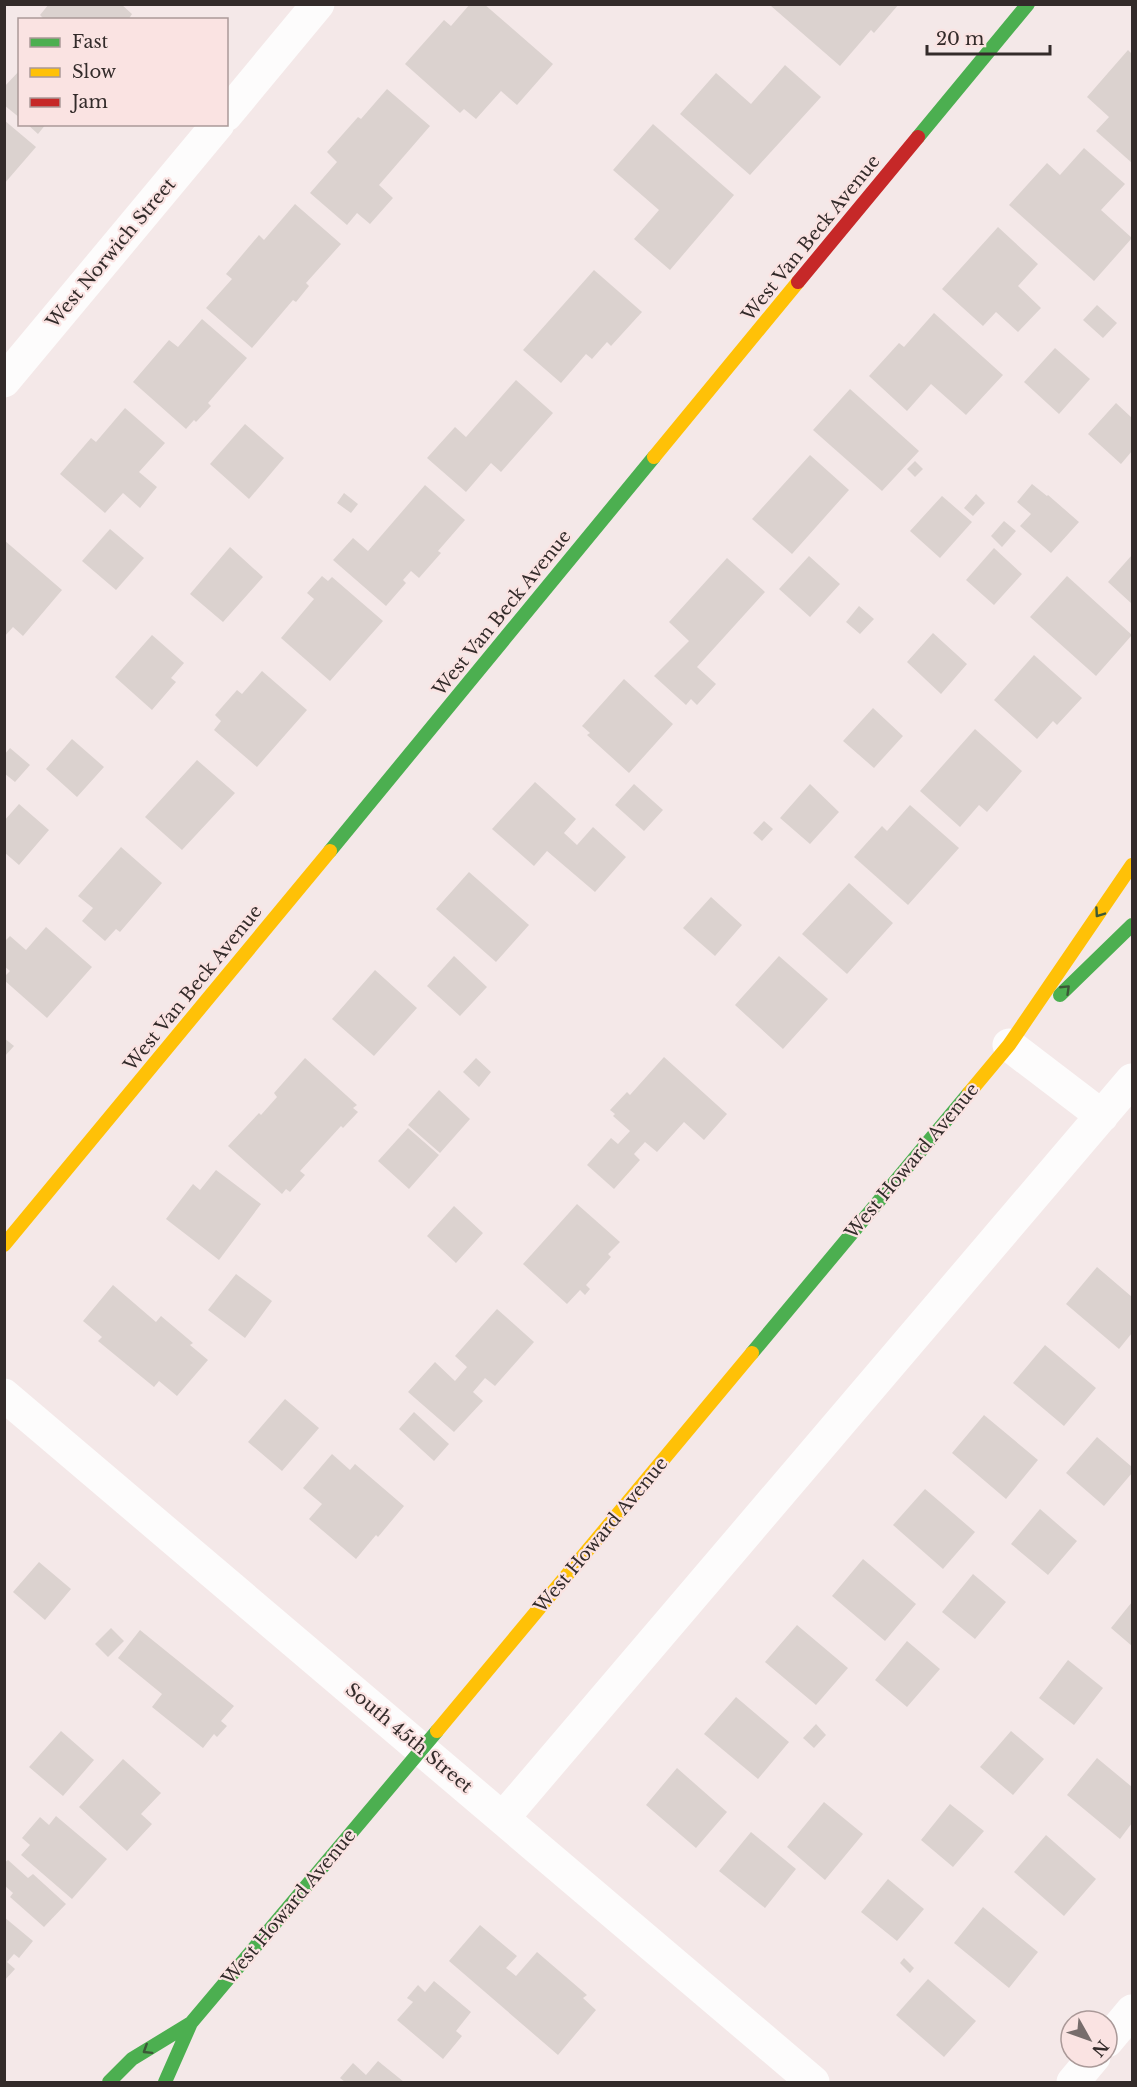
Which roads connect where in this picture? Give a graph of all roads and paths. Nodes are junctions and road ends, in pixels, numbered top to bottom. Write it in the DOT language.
graph roads {
  1 [pos="318,4"];
  2 [pos="1028,4"];
  3 [pos="228,113"];
  4 [pos="216,126"];
  5 [pos="4,381"];
  6 [pos="1132,865"];
  7 [pos="1132,925"];
  8 [pos="1009,1045"];
  9 [pos="1132,1080"];
  10 [pos="1102,1116"];
  11 [pos="4,1245"];
  12 [pos="4,1395"];
  13 [pos="422,1749"];
  14 [pos="503,1818"];
  15 [pos="1132,2011"];
  16 [pos="191,2023"];
  17 [pos="1119,2027"];
  18 [pos="1083,2069"];
  19 [pos="109,2082"];
  20 [pos="165,2082"];
  21 [pos="813,2082"];
  22 [pos="1072,2082"];
  1 -- 3 [label="street"];
  2 -- 11 [label="street, West Van Beck Avenue"];
  4 -- 5 [label="street, West Norwich Street"];
  6 -- 8 [label="street, West Howard Avenue, one-way"];
  8 -- 7 [label="street, West Howard Avenue, one-way"];
  8 -- 10 [label="street"];
  8 -- 13 [label="street, West Howard Avenue"];
  9 -- 10 [label="street"];
  10 -- 14 [label="street"];
  12 -- 13 [label="street, South 45th Street"];
  13 -- 14 [label="street, South 45th Street"];
  13 -- 16 [label="street, West Howard Avenue"];
  14 -- 21 [label="street, South 45th Street"];
  15 -- 17 [label="street"];
  16 -- 19 [label="street, West Howard Avenue, one-way"];
  16 -- 20 [label="street, West Howard Avenue"];
  18 -- 22 [label="street"];
}
